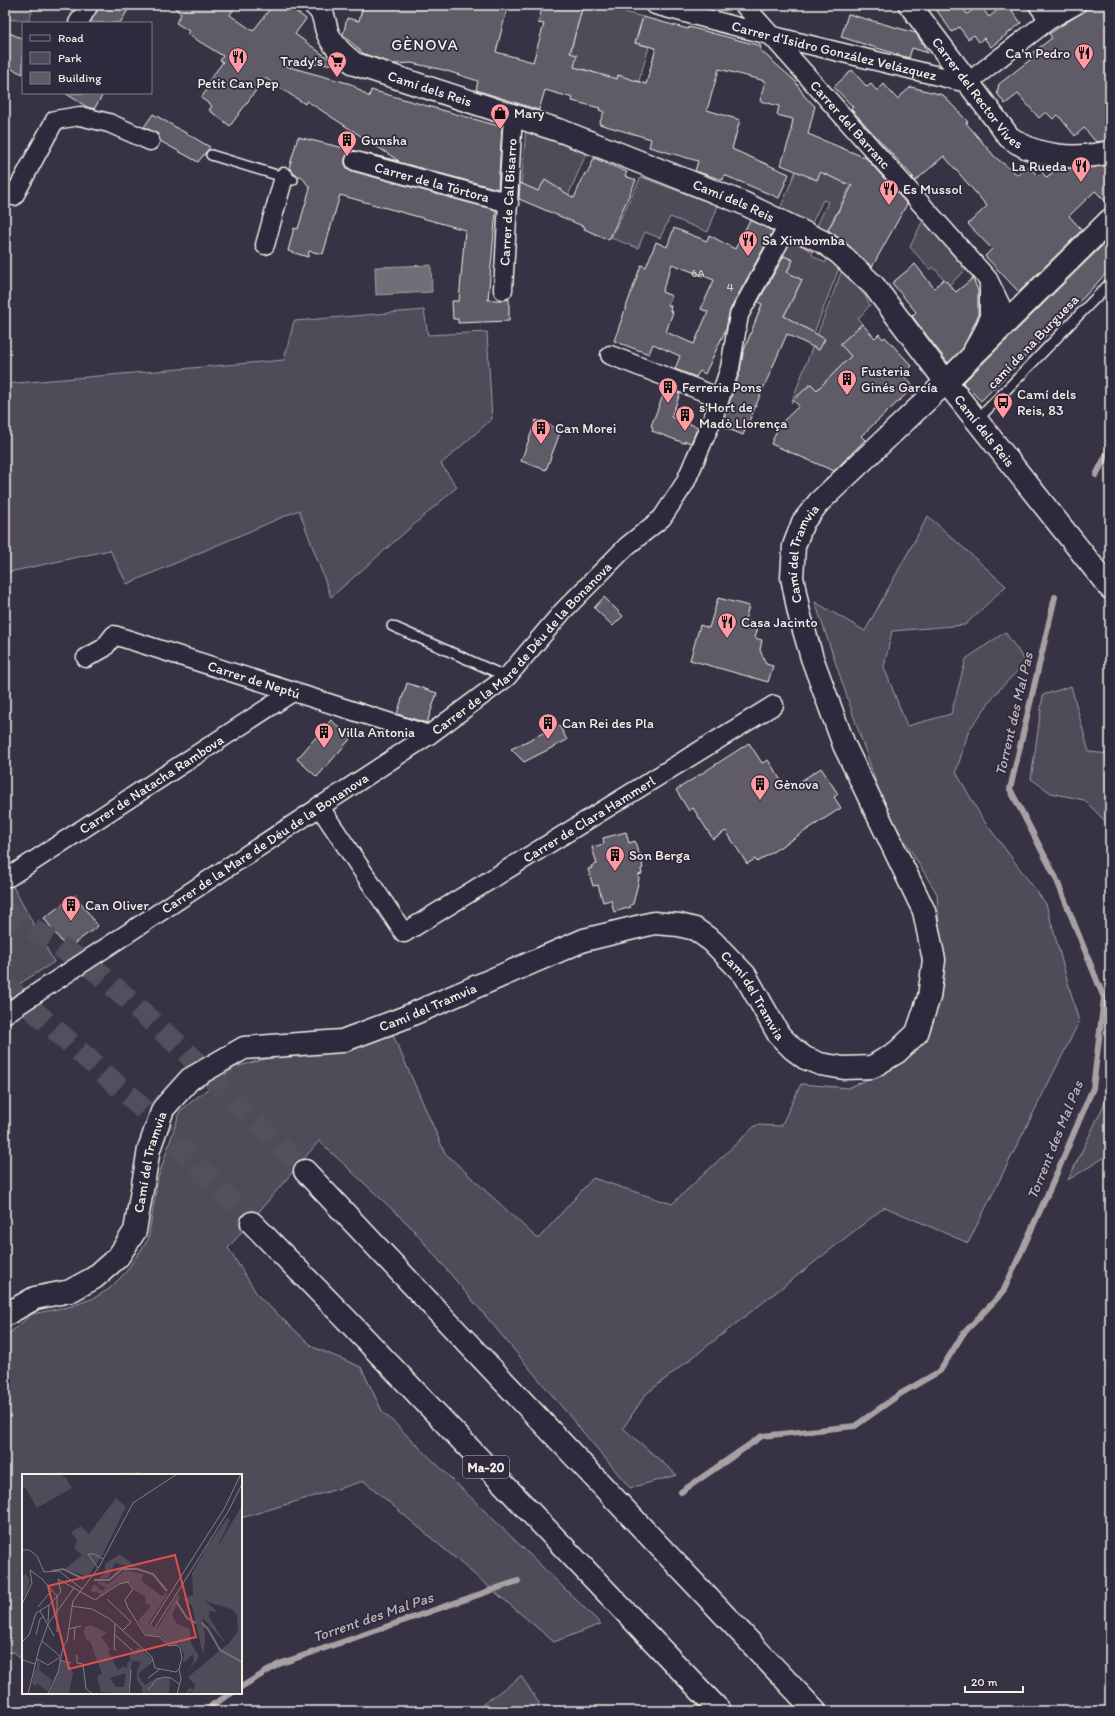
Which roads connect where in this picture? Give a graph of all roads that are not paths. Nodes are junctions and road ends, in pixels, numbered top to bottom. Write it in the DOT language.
graph roads {
  1 [pos="89,5"];
  2 [pos="315,5"];
  3 [pos="655,5"];
  4 [pos="744,5"];
  5 [pos="910,5"];
  6 [pos="1038,5"];
  7 [pos="1076,5"];
  8 [pos="1049,20"];
  9 [pos="79,22"];
  10 [pos="769,35"];
  11 [pos="967,83"];
  12 [pos="513,114"];
  13 [pos="150,141"];
  14 [pos="1110,152"];
  15 [pos="211,155"];
  16 [pos="355,161"];
  17 [pos="289,178"];
  18 [pos="5,195"];
  19 [pos="509,203"];
  20 [pos="1110,220"];
  21 [pos="789,224"];
  22 [pos="265,245"];
  23 [pos="988,279"];
  24 [pos="1110,283"];
  25 [pos="503,290"];
  26 [pos="1008,320"];
  27 [pos="610,355"];
  28 [pos="965,363"];
  29 [pos="946,382"];
  30 [pos="720,398"];
  31 [pos="977,420"];
  32 [pos="1110,588"];
  33 [pos="392,626"];
  34 [pos="86,658"];
  35 [pos="507,677"];
  36 [pos="294,691"];
  37 [pos="774,705"];
  38 [pos="429,735"];
  39 [pos="320,806"];
  40 [pos="9,877"];
  41 [pos="5,1014"];
  42 [pos="306,1171"];
  43 [pos="252,1223"];
  44 [pos="5,1315"];
  45 [pos="720,1711"];
  46 [pos="815,1711"];
  1 -- 9 [label="street"];
  2 -- 12 [label="main road, Camí dels Reis"];
  3 -- 10 [label="street, Carrer d'Isidro González Velázquez"];
  4 -- 10 [label="street, Carrer del Barranc"];
  5 -- 11 [label="main road, Carrer del Rector Vives"];
  6 -- 8 [label="street"];
  7 -- 8 [label="street"];
  8 -- 11 [label="street"];
  10 -- 11 [label="street, Carrer d'Isidro González Velázquez"];
  10 -- 23 [label="street, Carrer del Barranc"];
  11 -- 14 [label="main road, Carrer del Rector Vives"];
  12 -- 19 [label="street, Carrer de Cal Bisarro"];
  12 -- 21 [label="main road, Camí dels Reis"];
  13 -- 18 [label="street"];
  15 -- 17 [label="lane"];
  16 -- 19 [label="street, Carrer de la Tórtora"];
  17 -- 22 [label="street"];
  19 -- 25 [label="street, Carrer de Cal Bisarro"];
  20 -- 26 [label="main road"];
  21 -- 29 [label="main road, Camí dels Reis"];
  21 -- 30 [label="street, Carrer de la Mare de Déu de la Bonanova"];
  23 -- 26 [label="street, Carrer del Barranc"];
  23 -- 28 [label="street"];
  24 -- 31 [label="lane, camí de na Burguesa"];
  26 -- 28 [label="main road"];
  27 -- 30 [label="street"];
  28 -- 29 [label="main road"];
  29 -- 31 [label="main road, Camí dels Reis"];
  29 -- 44 [label="main road, Camí del Tramvia"];
  30 -- 35 [label="street, Carrer de la Mare de Déu de la Bonanova"];
  31 -- 32 [label="main road, Camí dels Reis"];
  33 -- 35 [label="lane"];
  34 -- 36 [label="street, Carrer de Neptú"];
  35 -- 38 [label="street, Carrer de la Mare de Déu de la Bonanova"];
  36 -- 38 [label="street, Carrer de Neptú"];
  36 -- 40 [label="street, Carrer de Natacha Rambova"];
  37 -- 39 [label="street, Carrer de Clara Hammerl"];
  38 -- 39 [label="street, Carrer de la Mare de Déu de la Bonanova"];
  39 -- 41 [label="street, Carrer de la Mare de Déu de la Bonanova"];
  42 -- 46 [label="main road"];
  43 -- 45 [label="main road, Ma-20"];
}
